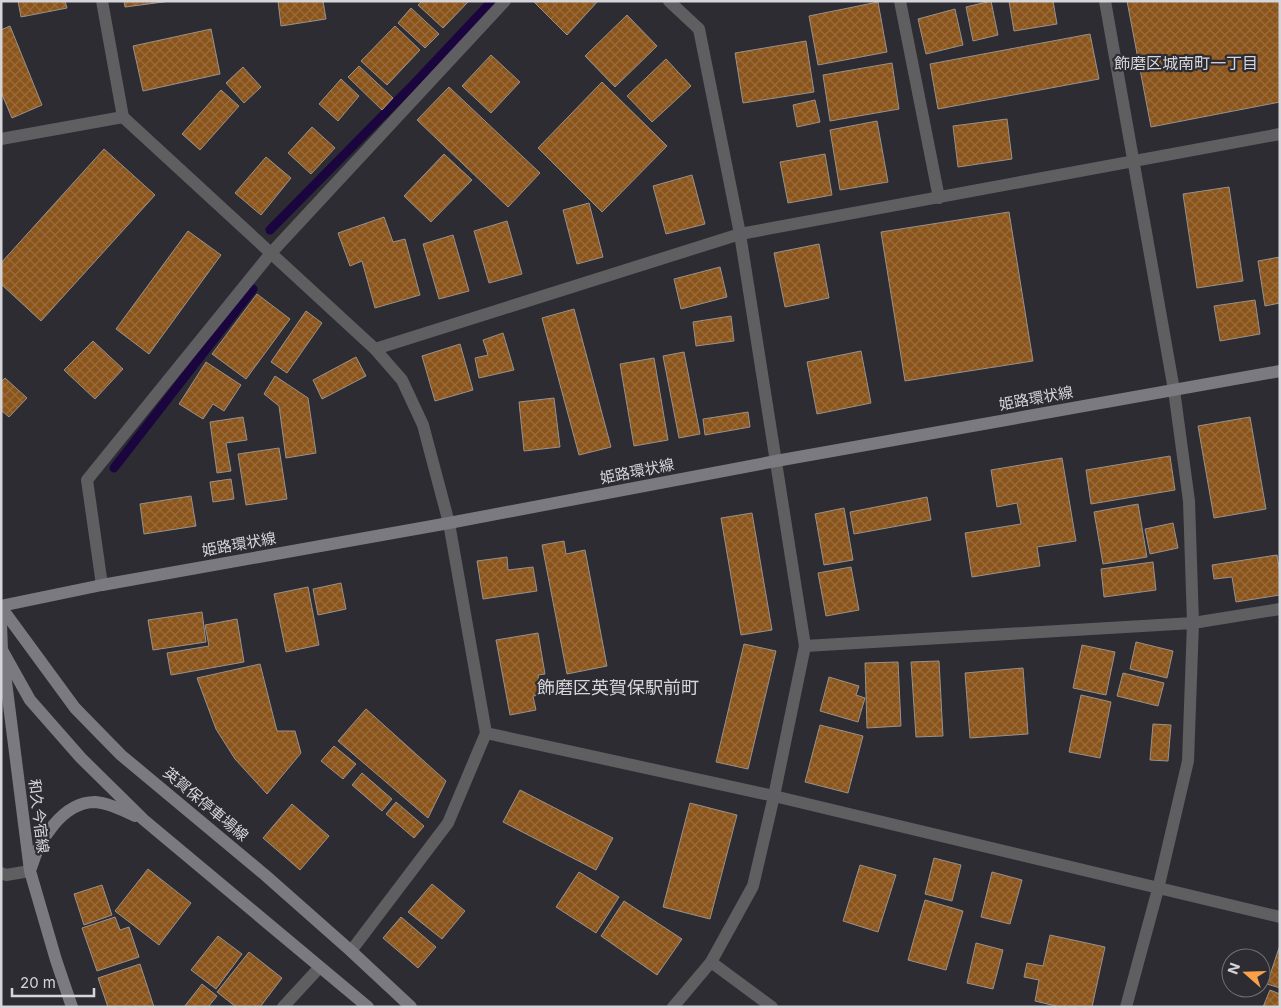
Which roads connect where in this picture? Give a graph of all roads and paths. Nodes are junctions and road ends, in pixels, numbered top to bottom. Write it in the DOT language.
graph roads {
  1 [pos="102,1"];
  2 [pos="505,1"];
  3 [pos="669,1"];
  4 [pos="900,1"];
  5 [pos="1105,1"];
  6 [pos="123,117"];
  7 [pos="1280,134"];
  8 [pos="1,139"];
  9 [pos="1134,161"];
  10 [pos="939,198"];
  11 [pos="740,234"];
  12 [pos="271,253"];
  13 [pos="375,349"];
  14 [pos="1280,372"];
  15 [pos="1174,390"];
  16 [pos="776,461"];
  17 [pos="449,523"];
  18 [pos="102,585"];
  19 [pos="1,606"];
  20 [pos="1280,609"];
  21 [pos="1193,623"];
  22 [pos="1,624"];
  23 [pos="805,646"];
  24 [pos="2,650"];
  25 [pos="486,733"];
  26 [pos="774,796"];
  27 [pos="144,820"];
  28 [pos="30,871"];
  29 [pos="1,873"];
  30 [pos="1158,889"];
  31 [pos="1280,917"];
  32 [pos="351,951"];
  33 [pos="711,962"];
  34 [pos="319,968"];
  35 [pos="72,1007"];
  36 [pos="283,1007"];
  37 [pos="368,1007"];
  38 [pos="411,1007"];
  39 [pos="673,1007"];
  40 [pos="772,1007"];
  41 [pos="1126,1007"];
  1 -- 6 [label="street"];
  2 -- 12 [label="street"];
  3 -- 11 [label="street"];
  4 -- 10 [label="street"];
  5 -- 9 [label="street"];
  6 -- 8 [label="street"];
  6 -- 12 [label="street"];
  7 -- 9 [label="street"];
  9 -- 10 [label="street"];
  9 -- 15 [label="street"];
  10 -- 11 [label="street"];
  11 -- 13 [label="street"];
  11 -- 16 [label="street"];
  12 -- 13 [label="street"];
  12 -- 18 [label="street"];
  13 -- 17 [label="street"];
  14 -- 15 [label="main road, 姫路環状線"];
  15 -- 16 [label="main road, 姫路環状線"];
  15 -- 21 [label="street"];
  16 -- 17 [label="main road, 姫路環状線"];
  16 -- 23 [label="street"];
  17 -- 18 [label="main road, 姫路環状線"];
  17 -- 25 [label="street"];
  18 -- 19 [label="main road, 姫路環状線"];
  19 -- 32 [label="main road, 英賀保停車場線"];
  20 -- 21 [label="street"];
  21 -- 23 [label="street"];
  21 -- 30 [label="street"];
  22 -- 24 [label="main road, 和久今宿線"];
  23 -- 26 [label="street"];
  24 -- 27 [label="main road"];
  24 -- 28 [label="main road, 和久今宿線"];
  25 -- 26 [label="street"];
  25 -- 32 [label="street"];
  26 -- 30 [label="street"];
  26 -- 33 [label="street"];
  27 -- 28 [label="main road"];
  27 -- 34 [label="main road"];
  28 -- 29 [label="street"];
  28 -- 35 [label="main road, 和久今宿線"];
  30 -- 31 [label="street"];
  30 -- 41 [label="street"];
  32 -- 38 [label="main road, 英賀保停車場線"];
  33 -- 39 [label="street"];
  33 -- 40 [label="street"];
  34 -- 36 [label="street"];
  34 -- 37 [label="main road"];
}
